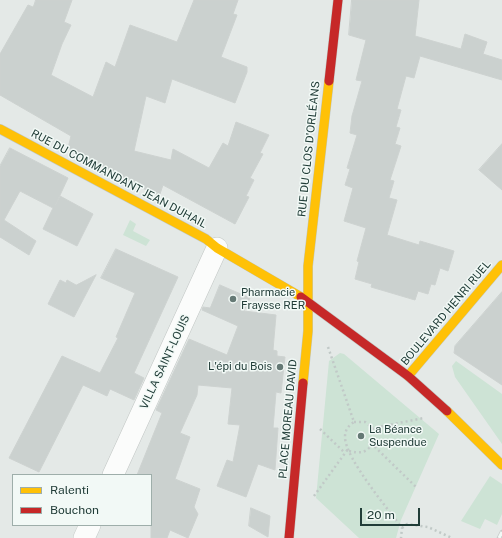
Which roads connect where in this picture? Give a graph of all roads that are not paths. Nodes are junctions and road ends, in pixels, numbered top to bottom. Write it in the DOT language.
graph roads {
  1 [pos="338,0"];
  2 [pos="0,129"];
  3 [pos="217,248"];
  4 [pos="502,265"];
  5 [pos="307,301"];
  6 [pos="408,376"];
  7 [pos="502,465"];
  8 [pos="113,474"];
  9 [pos="90,526"];
  10 [pos="84,538"];
  11 [pos="289,538"];
  1 -- 5 [label="street, RUE DU CLOS D'ORLÉANS"];
  2 -- 3 [label="street, RUE DU COMMANDANT JEAN DUHAIL"];
  3 -- 5 [label="street, RUE DU COMMANDANT JEAN DUHAIL"];
  3 -- 8 [label="street, VILLA SAINT-LOUIS"];
  4 -- 6 [label="street, BOULEVARD HENRI RUEL"];
  5 -- 6 [label="street, RUE DU COMMANDANT JEAN DUHAIL"];
  5 -- 11 [label="street, PLACE MOREAU DAVID"];
  6 -- 7 [label="street, RUE DU COMMANDANT JEAN DUHAIL"];
  9 -- 10 [label="street"];
}
